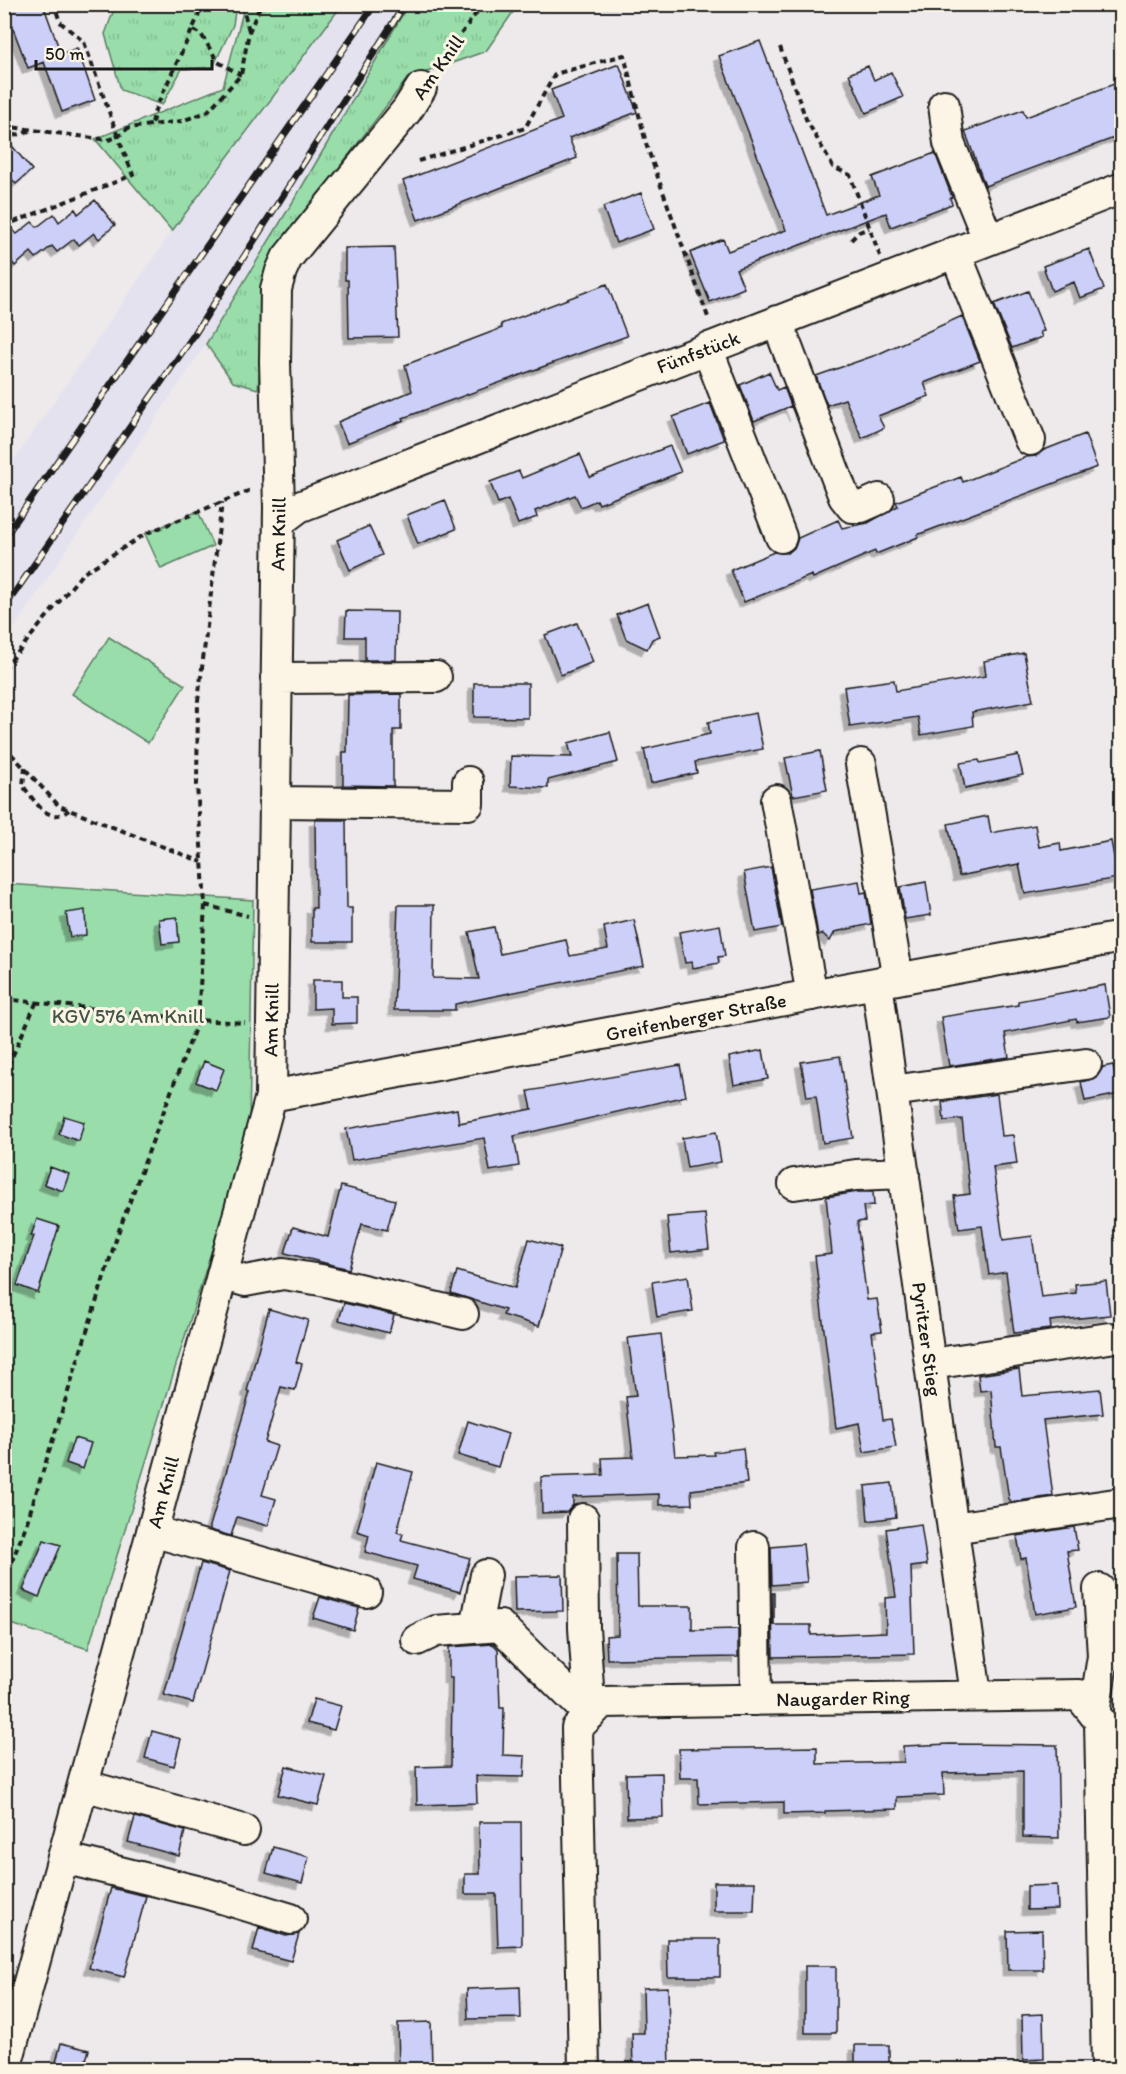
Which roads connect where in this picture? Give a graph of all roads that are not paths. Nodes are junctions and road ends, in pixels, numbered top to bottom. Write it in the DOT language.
graph roads {
  1 [pos="421,88"];
  2 [pos="944,105"];
  3 [pos="1122,188"];
  4 [pos="988,240"];
  5 [pos="955,252"];
  6 [pos="777,321"];
  7 [pos="712,346"];
  8 [pos="1030,440"];
  9 [pos="879,499"];
  10 [pos="279,522"];
  11 [pos="781,537"];
  12 [pos="436,677"];
  13 [pos="276,678"];
  14 [pos="861,764"];
  15 [pos="468,782"];
  16 [pos="776,800"];
  17 [pos="274,802"];
  18 [pos="1122,937"];
  19 [pos="887,981"];
  20 [pos="812,995"];
  21 [pos="1086,1064"];
  22 [pos="892,1091"];
  23 [pos="271,1096"];
  24 [pos="904,1173"];
  25 [pos="794,1184"];
  26 [pos="222,1274"];
  27 [pos="463,1314"];
  28 [pos="1109,1338"];
  29 [pos="931,1365"];
  30 [pos="1122,1503"];
  31 [pos="583,1519"];
  32 [pos="953,1528"];
  33 [pos="152,1532"];
  34 [pos="754,1547"];
  35 [pos="486,1575"];
  36 [pos="1099,1589"];
  37 [pos="366,1592"];
  38 [pos="476,1627"];
  39 [pos="417,1640"];
  40 [pos="976,1695"];
  41 [pos="756,1700"];
  42 [pos="1094,1714"];
  43 [pos="590,1715"];
  44 [pos="84,1779"];
  45 [pos="183,1796"];
  46 [pos="244,1830"];
  47 [pos="63,1858"];
  48 [pos="291,1919"];
  49 [pos="5,2070"];
  50 [pos="584,2070"];
  51 [pos="1107,2070"];
  1 -- 10 [label="street, Am Knill"];
  2 -- 4 [label="street"];
  3 -- 4 [label="street, Fünfstück"];
  4 -- 5 [label="street, Fünfstück"];
  5 -- 6 [label="street, Fünfstück"];
  5 -- 8 [label="street"];
  6 -- 7 [label="street, Fünfstück"];
  6 -- 9 [label="street"];
  7 -- 10 [label="street, Fünfstück"];
  7 -- 11 [label="street"];
  10 -- 13 [label="street, Am Knill"];
  12 -- 13 [label="street"];
  13 -- 17 [label="street, Am Knill"];
  14 -- 19 [label="street, Pyritzer Stieg"];
  15 -- 17 [label="street"];
  16 -- 20 [label="street"];
  17 -- 23 [label="street, Am Knill"];
  18 -- 19 [label="street, Greifenberger Straße"];
  19 -- 20 [label="street, Greifenberger Straße"];
  19 -- 22 [label="street, Pyritzer Stieg"];
  20 -- 23 [label="street, Greifenberger Straße"];
  21 -- 22 [label="street"];
  22 -- 24 [label="street, Pyritzer Stieg"];
  23 -- 26 [label="street, Am Knill"];
  24 -- 25 [label="street"];
  24 -- 29 [label="street, Pyritzer Stieg"];
  26 -- 27 [label="street"];
  26 -- 33 [label="street, Am Knill"];
  28 -- 29 [label="street"];
  29 -- 32 [label="street, Pyritzer Stieg"];
  30 -- 32 [label="street"];
  31 -- 43 [label="street"];
  32 -- 40 [label="street, Pyritzer Stieg"];
  33 -- 37 [label="street"];
  33 -- 44 [label="street, Am Knill"];
  34 -- 41 [label="street"];
  35 -- 38 [label="street"];
  36 -- 42 [label="street"];
  38 -- 39 [label="street"];
  38 -- 43 [label="street"];
  40 -- 41 [label="street, Naugarder Ring"];
  40 -- 42 [label="street, Naugarder Ring"];
  41 -- 43 [label="street, Naugarder Ring"];
  42 -- 51 [label="street"];
  43 -- 50 [label="street"];
  44 -- 45 [label="street"];
  44 -- 46 [label="street"];
  44 -- 47 [label="street, Am Knill"];
  47 -- 48 [label="street"];
  47 -- 49 [label="street, Am Knill"];
}
